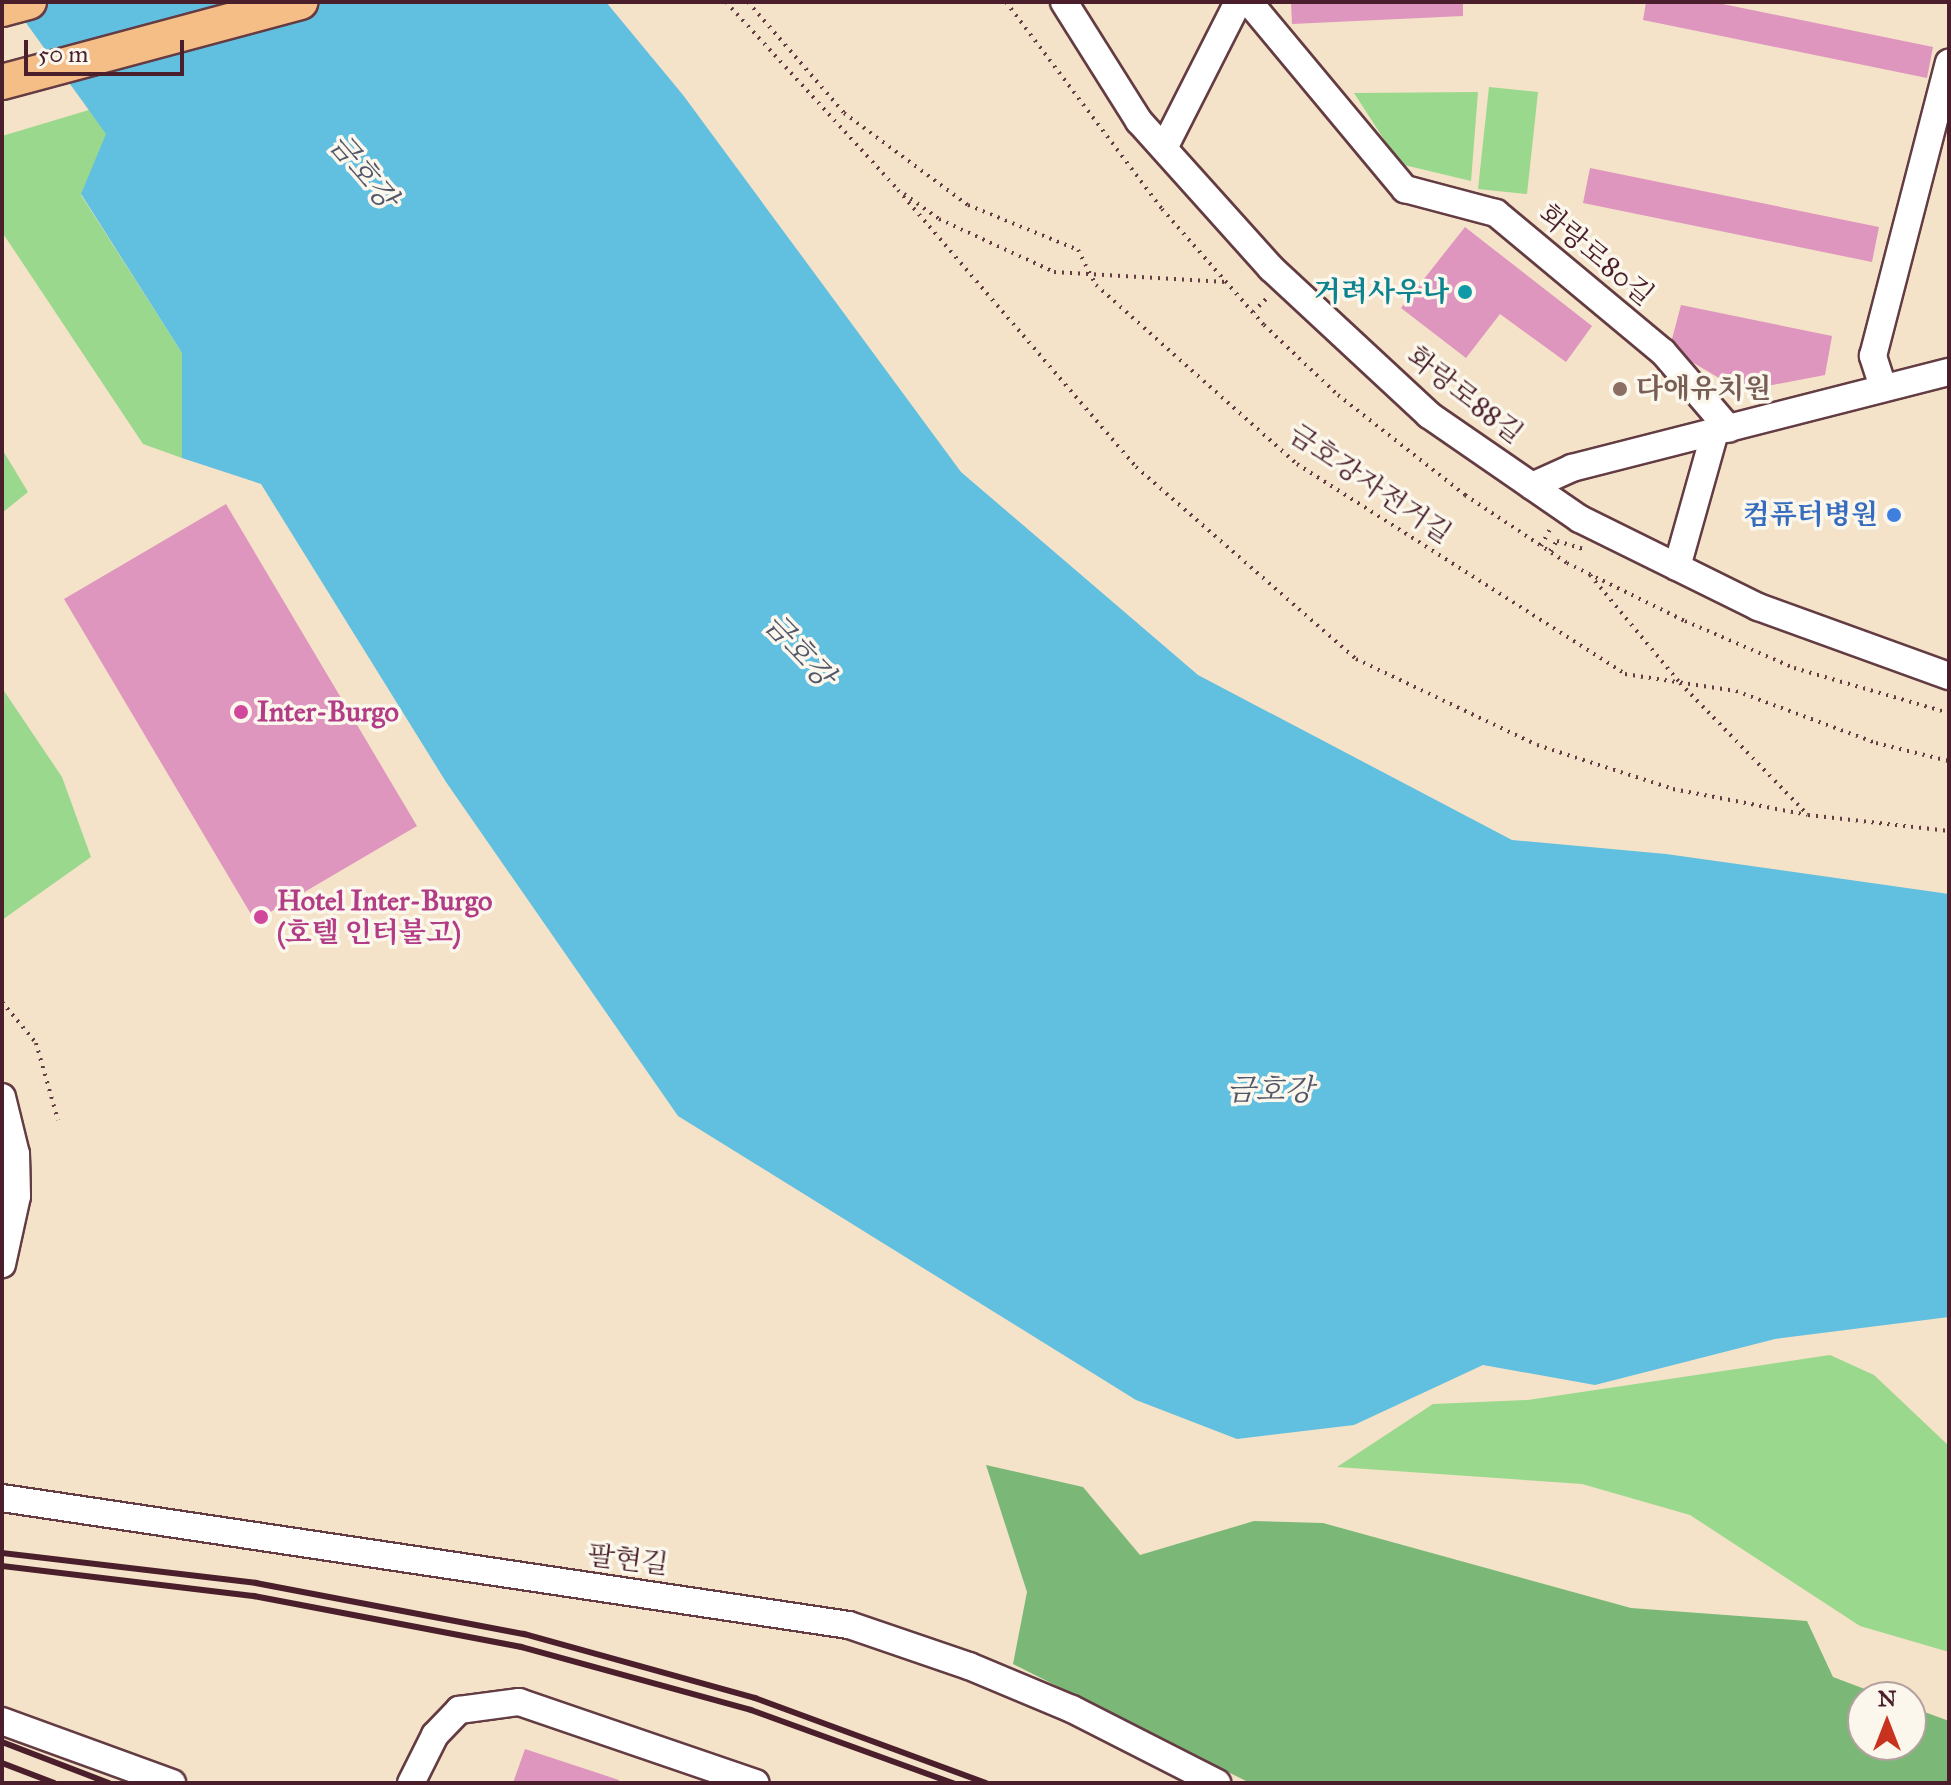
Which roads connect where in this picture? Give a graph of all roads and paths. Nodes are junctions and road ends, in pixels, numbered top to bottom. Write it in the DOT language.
graph roads {
  1 [pos="29,2"];
  2 [pos="300,2"];
  3 [pos="726,2"];
  4 [pos="748,2"];
  5 [pos="1064,2"];
  6 [pos="1238,2"];
  7 [pos="1249,2"];
  8 [pos="2,9"];
  9 [pos="1949,63"];
  10 [pos="8,80"];
  11 [pos="1164,148"];
  12 [pos="898,190"];
  13 [pos="1089,272"];
  14 [pos="1226,282"];
  15 [pos="1949,372"];
  16 [pos="1883,387"];
  17 [pos="1722,430"];
  18 [pos="1532,486"];
  19 [pos="1677,567"];
  20 [pos="1588,573"];
  21 [pos="1949,676"];
  22 [pos="1680,683"];
  23 [pos="1949,761"];
  24 [pos="1808,815"];
  25 [pos="1949,831"];
  26 [pos="2,1002"];
  27 [pos="2,1097"];
  28 [pos="58,1120"];
  29 [pos="2,1264"];
  30 [pos="2,1498"];
  31 [pos="2,1721"];
  32 [pos="172,1783"];
  33 [pos="411,1783"];
  34 [pos="755,1783"];
  35 [pos="1217,1783"];
  1 -- 8 [label="main road"];
  2 -- 10 [label="main road"];
  3 -- 12 [label="path"];
  4 -- 13 [label="path, 금호강자전거길"];
  5 -- 11 [label="street, 화랑로88길"];
  6 -- 11 [label="street"];
  7 -- 17 [label="street, 화랑로80길"];
  9 -- 16 [label="street"];
  11 -- 18 [label="street, 화랑로88길"];
  12 -- 13 [label="path"];
  12 -- 24 [label="path"];
  13 -- 14 [label="path"];
  13 -- 22 [label="path, 금호강자전거길"];
  15 -- 16 [label="street"];
  16 -- 17 [label="street"];
  17 -- 18 [label="street"];
  17 -- 19 [label="street"];
  18 -- 19 [label="street, 화랑로88길"];
  19 -- 21 [label="street, 화랑로88길"];
  20 -- 22 [label="path"];
  22 -- 23 [label="path, 금호강자전거길"];
  22 -- 24 [label="path"];
  24 -- 25 [label="path"];
  26 -- 28 [label="path"];
  27 -- 29 [label="street"];
  30 -- 35 [label="street, 팔현길"];
  31 -- 32 [label="street"];
  33 -- 34 [label="street"];
}
